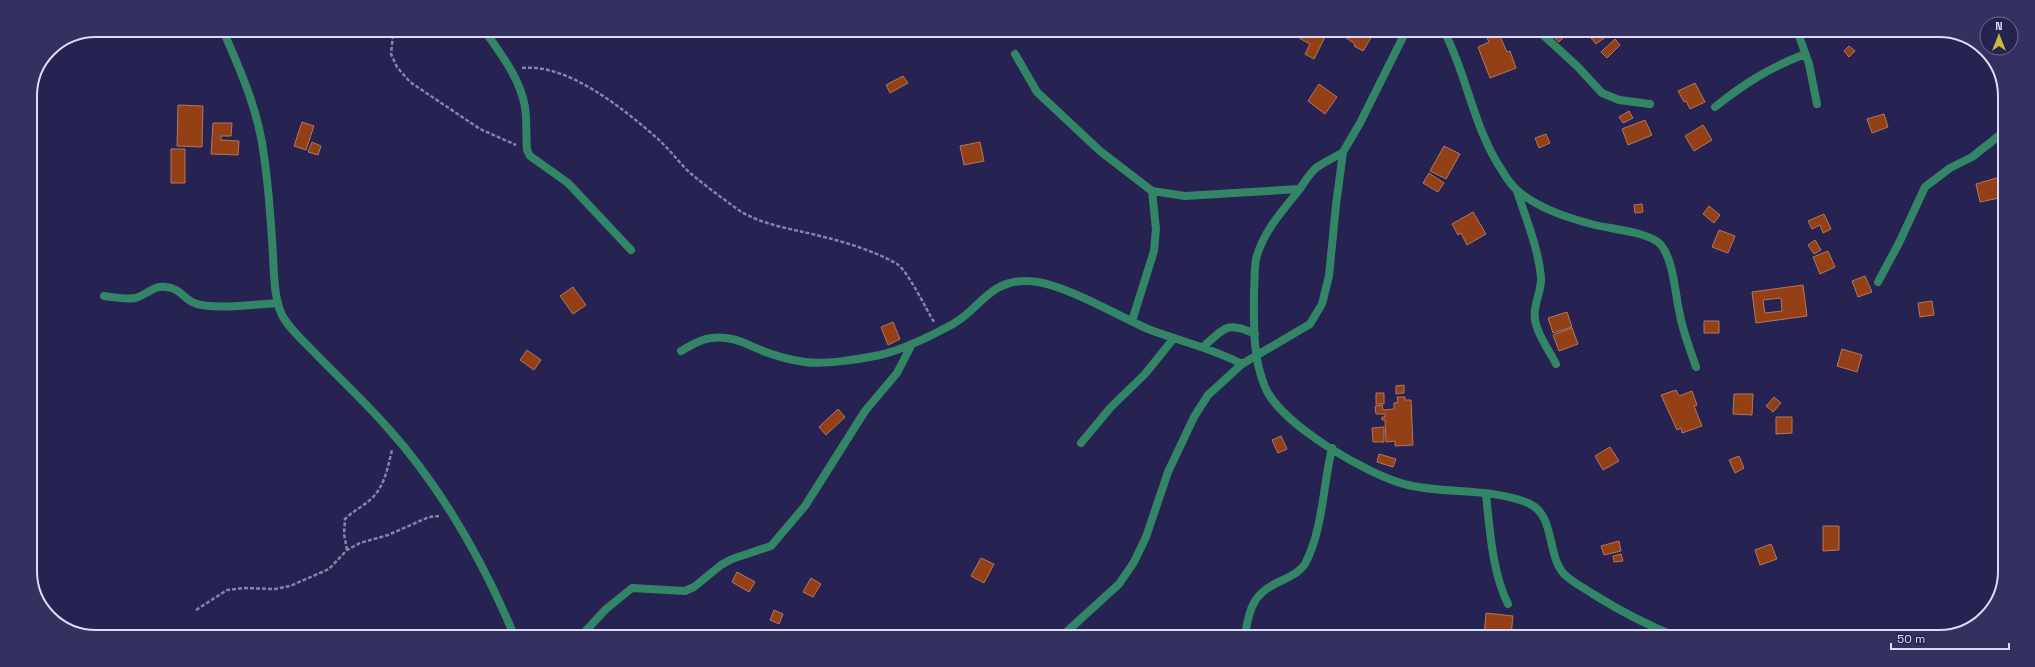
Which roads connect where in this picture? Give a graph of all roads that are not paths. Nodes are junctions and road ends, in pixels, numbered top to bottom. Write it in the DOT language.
graph roads {
  1 [pos="226,37"];
  2 [pos="489,37"];
  3 [pos="1402,37"];
  4 [pos="1447,37"];
  5 [pos="1545,37"];
  6 [pos="1800,37"];
  7 [pos="1015,54"];
  8 [pos="1805,54"];
  9 [pos="1650,104"];
  10 [pos="1816,104"];
  11 [pos="1715,107"];
  12 [pos="1998,137"];
  13 [pos="1343,152"];
  14 [pos="1299,189"];
  15 [pos="1152,191"];
  16 [pos="1517,191"];
  17 [pos="631,250"];
  18 [pos="1878,282"];
  19 [pos="104,296"];
  20 [pos="278,302"];
  21 [pos="1132,321"];
  22 [pos="1255,334"];
  23 [pos="1174,338"];
  24 [pos="912,344"];
  25 [pos="1203,347"];
  26 [pos="681,351"];
  27 [pos="1256,355"];
  28 [pos="1242,364"];
  29 [pos="1556,364"];
  30 [pos="1696,366"];
  31 [pos="1081,443"];
  32 [pos="1332,448"];
  33 [pos="1486,495"];
  34 [pos="1508,604"];
  35 [pos="512,630"];
  36 [pos="587,630"];
  37 [pos="1069,630"];
  38 [pos="1246,630"];
  39 [pos="1660,630"];
  1 -- 20 [label="street"];
  2 -- 17 [label="street"];
  3 -- 13 [label="street"];
  4 -- 16 [label="street"];
  5 -- 9 [label="street"];
  6 -- 8 [label="street"];
  7 -- 15 [label="street"];
  8 -- 10 [label="street"];
  8 -- 11 [label="street"];
  12 -- 18 [label="street"];
  13 -- 14 [label="street"];
  13 -- 27 [label="street"];
  14 -- 15 [label="street"];
  14 -- 22 [label="street"];
  15 -- 21 [label="street"];
  16 -- 29 [label="street"];
  16 -- 30 [label="street"];
  19 -- 20 [label="street"];
  20 -- 35 [label="street"];
  21 -- 23 [label="street"];
  21 -- 24 [label="street"];
  22 -- 25 [label="street"];
  22 -- 27 [label="street"];
  23 -- 25 [label="street"];
  23 -- 31 [label="street"];
  24 -- 26 [label="street"];
  24 -- 36 [label="street"];
  25 -- 28 [label="street"];
  27 -- 28 [label="street"];
  27 -- 32 [label="street"];
  28 -- 37 [label="street"];
  32 -- 33 [label="street"];
  32 -- 38 [label="street"];
  33 -- 34 [label="street"];
  33 -- 39 [label="street"];
}
